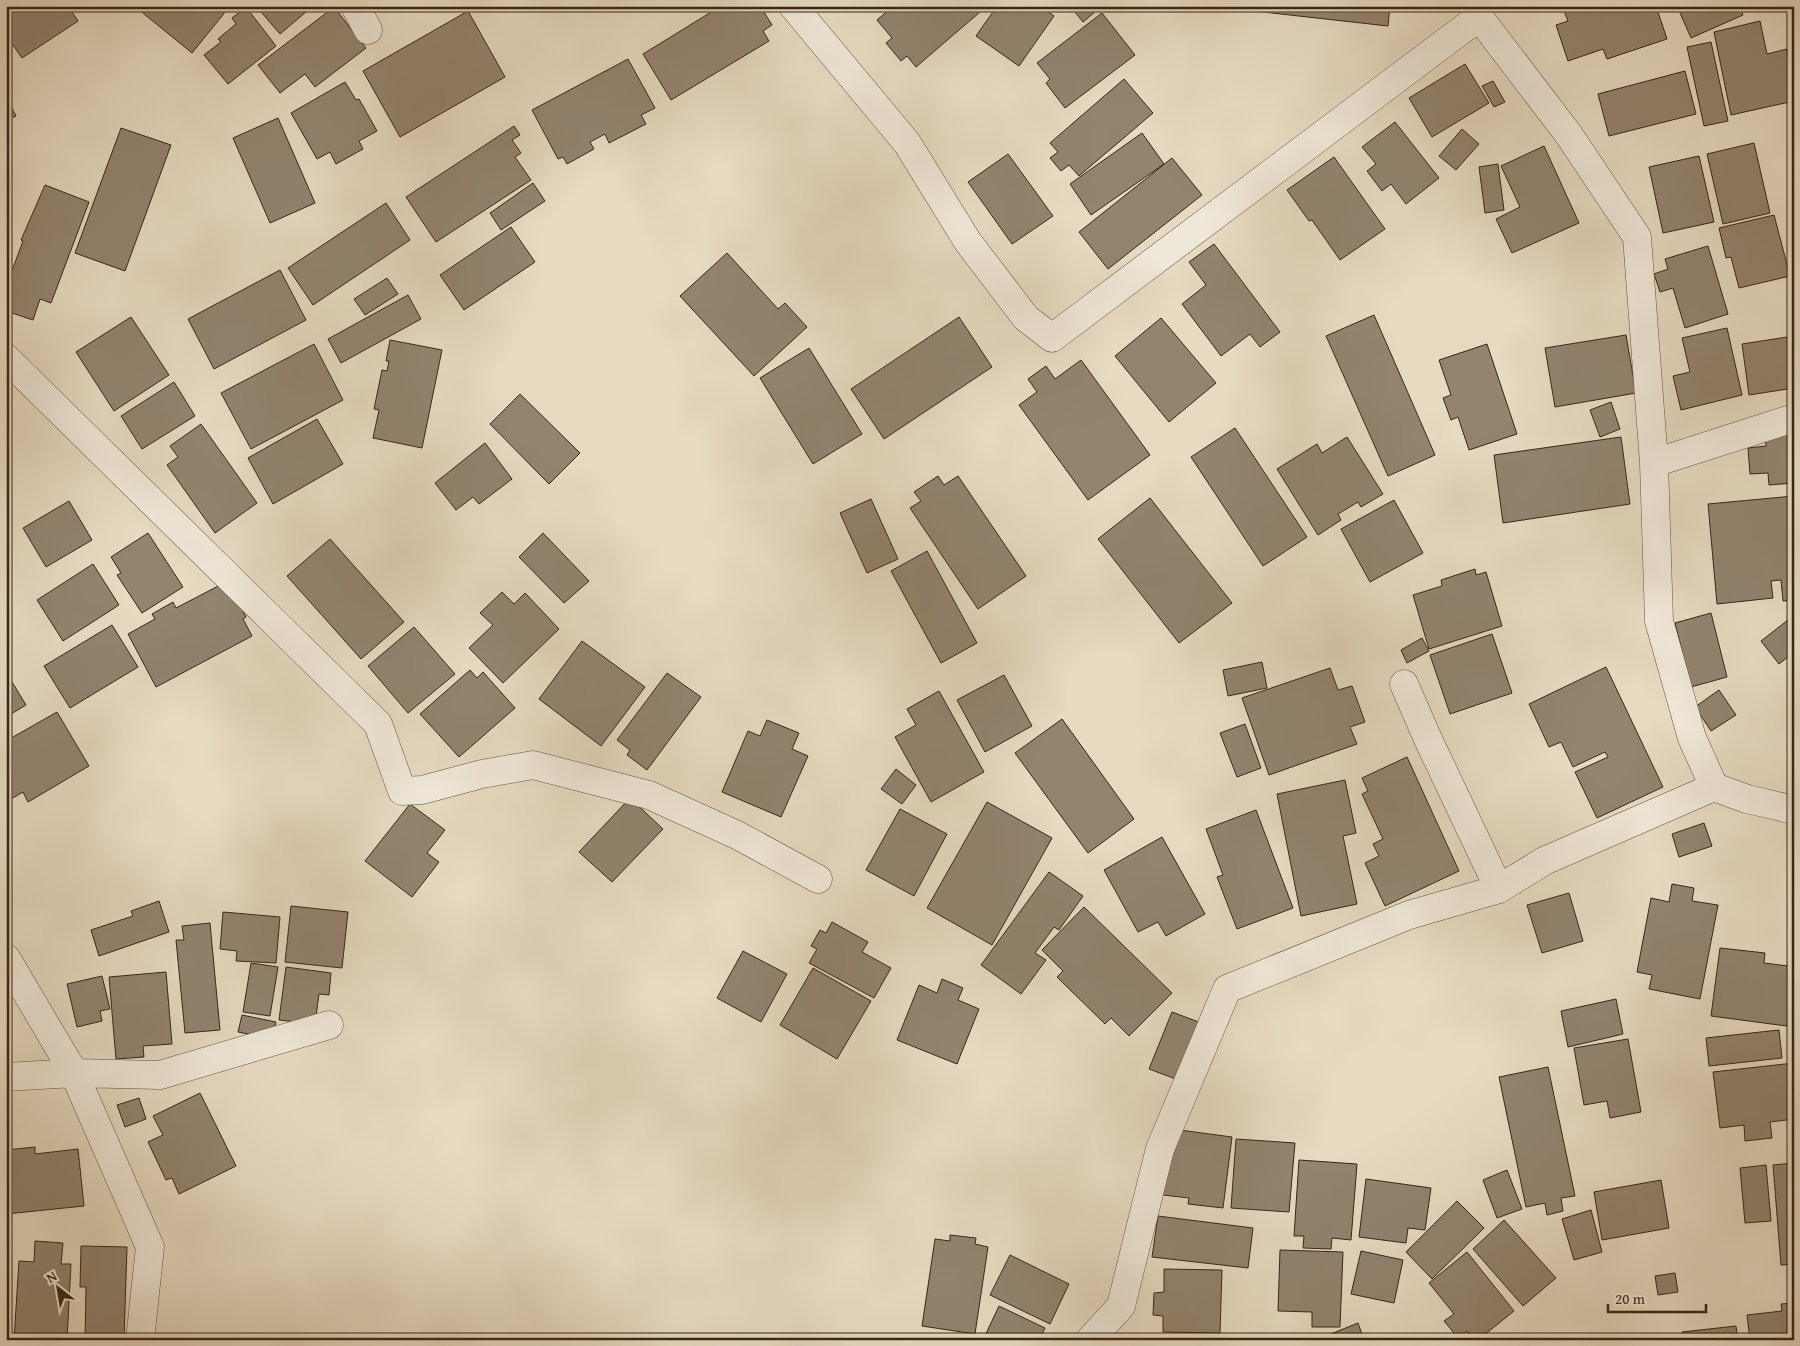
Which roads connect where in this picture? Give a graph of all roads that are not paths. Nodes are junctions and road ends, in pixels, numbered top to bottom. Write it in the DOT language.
graph roads {
  1 [pos="355,6"];
  2 [pos="793,6"];
  3 [pos="1476,12"];
  4 [pos="368,30"];
  5 [pos="6,358"];
  6 [pos="1794,418"];
  7 [pos="1654,462"];
  8 [pos="1404,684"];
  9 [pos="1714,787"];
  10 [pos="1794,810"];
  11 [pos="818,879"];
  12 [pos="1499,889"];
  13 [pos="6,958"];
  14 [pos="329,1025"];
  15 [pos="74,1073"];
  16 [pos="6,1077"];
  17 [pos="140,1340"];
  18 [pos="1090,1340"];
  1 -- 4 [label="street"];
  2 -- 3 [label="street"];
  3 -- 7 [label="street"];
  5 -- 11 [label="street"];
  6 -- 7 [label="street"];
  7 -- 9 [label="street"];
  8 -- 12 [label="street"];
  9 -- 10 [label="street"];
  9 -- 12 [label="street"];
  12 -- 18 [label="street"];
  13 -- 15 [label="street"];
  14 -- 15 [label="street"];
  15 -- 16 [label="street"];
  15 -- 17 [label="street"];
}
